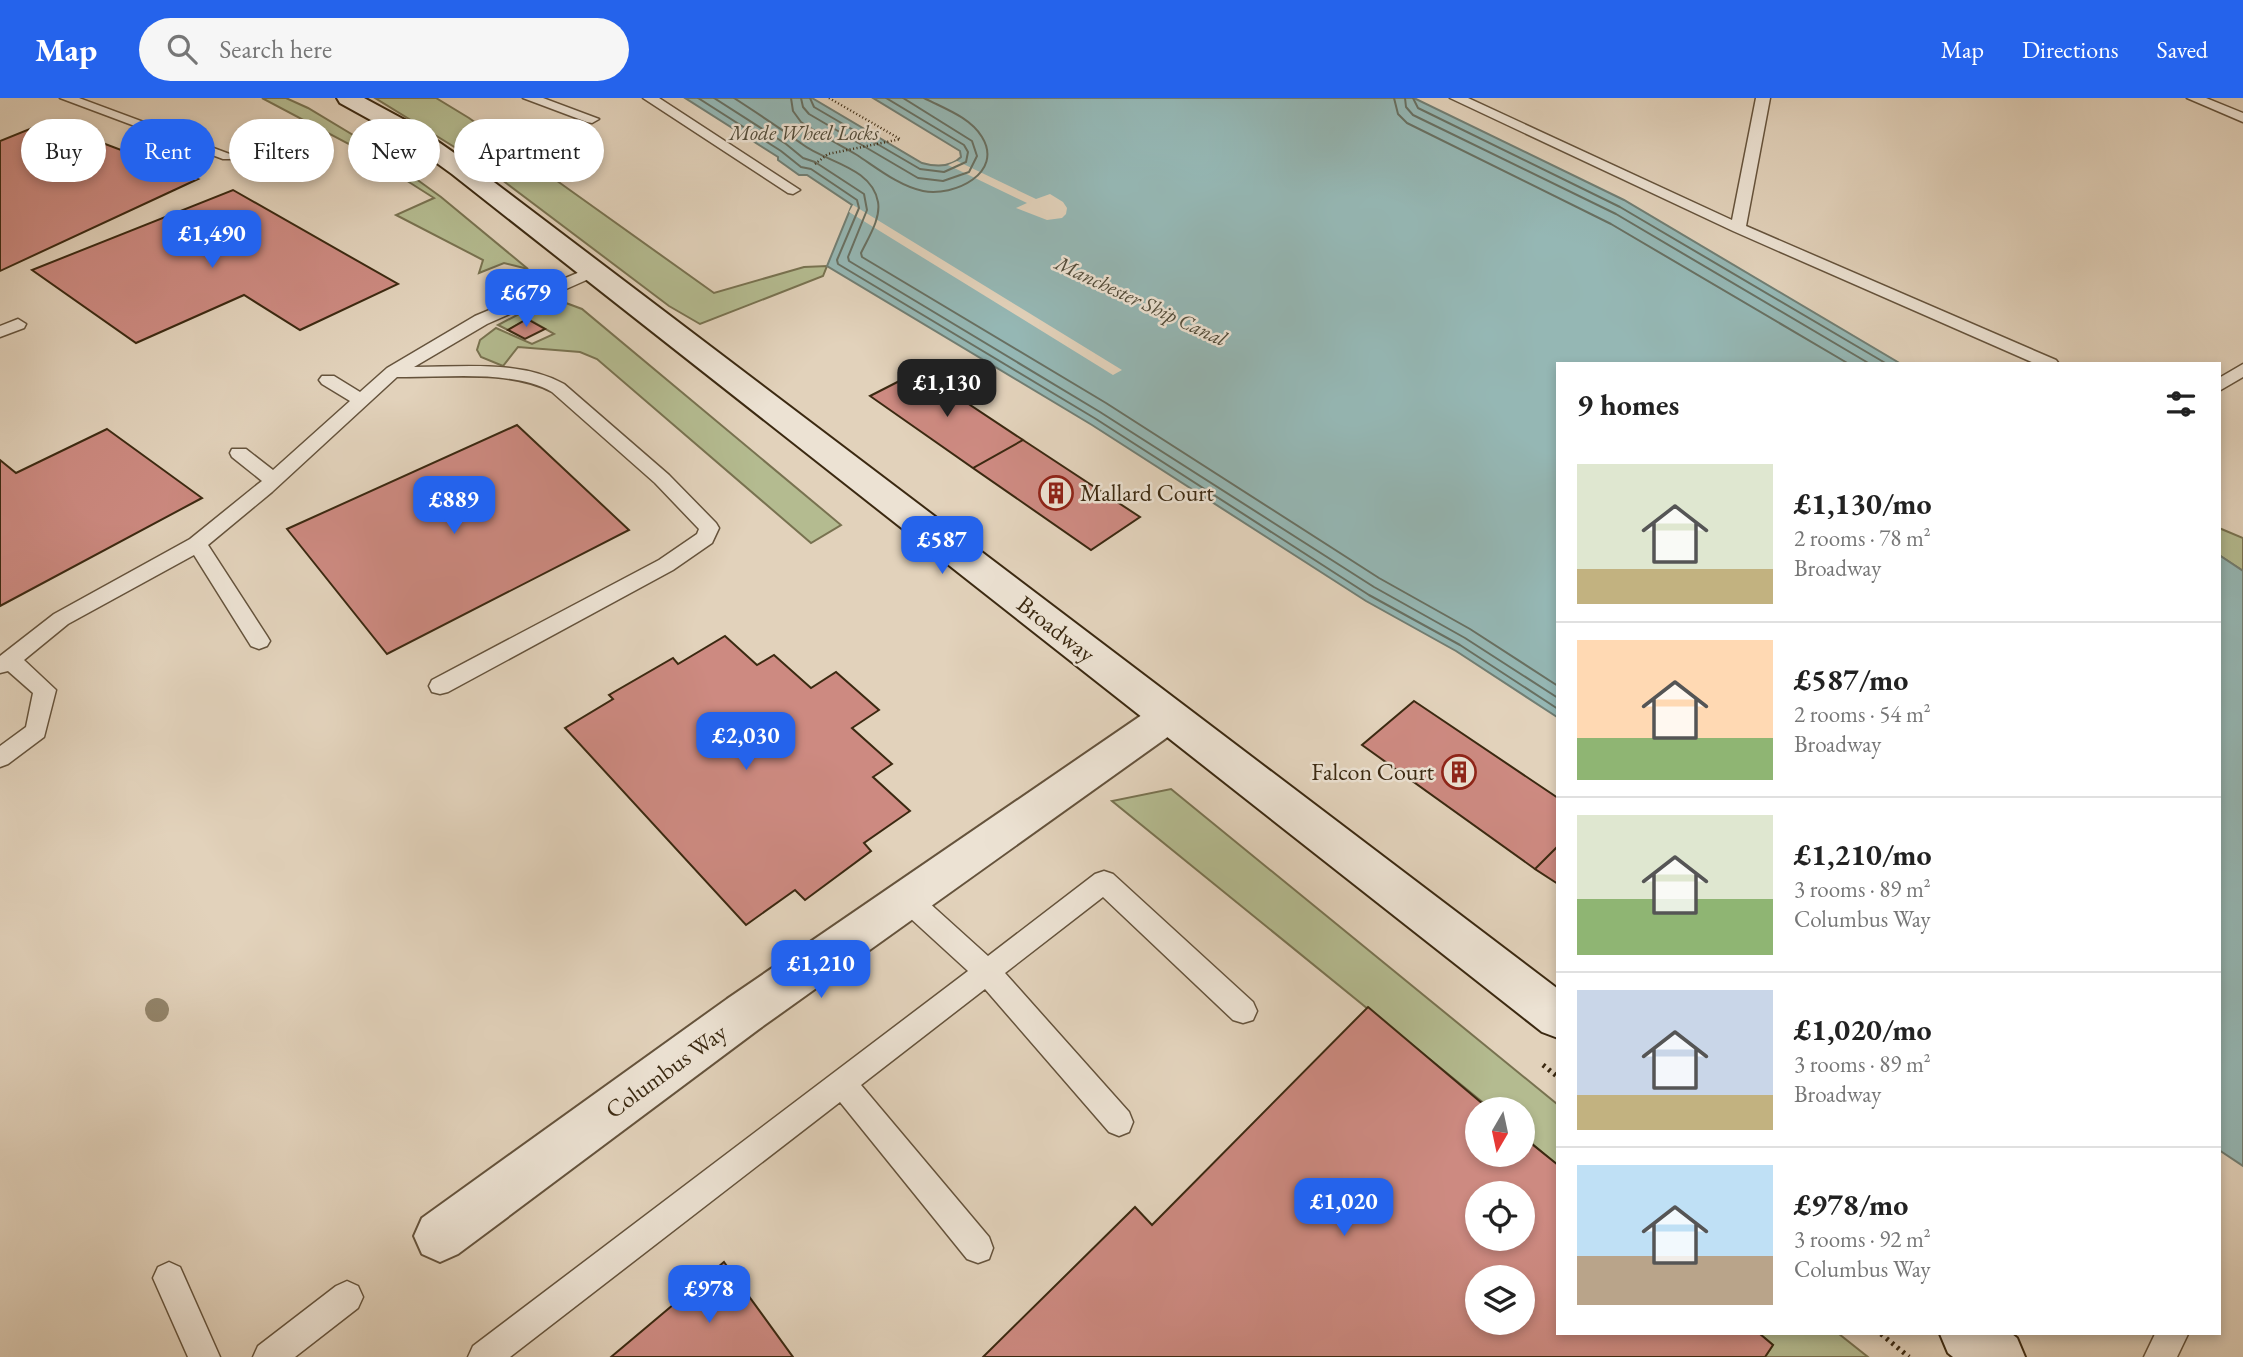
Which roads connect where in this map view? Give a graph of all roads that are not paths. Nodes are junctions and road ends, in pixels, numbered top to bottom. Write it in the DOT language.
graph roads {
  1 [pos="67,98"];
  2 [pos="348,98"];
  3 [pos="530,98"];
  4 [pos="650,98"];
  5 [pos="1457,98"];
  6 [pos="1763,98"];
  7 [pos="2194,98"];
  8 [pos="2243,118"];
  9 [pos="592,119"];
  10 [pos="228,156"];
  11 [pos="790,188"];
  12 [pos="1738,228"];
  13 [pos="594,271"];
  14 [pos="19,324"];
  15 [pos="0,332"];
  16 [pos="2045,362"];
  17 [pos="2243,369"];
  18 [pos="393,373"];
  19 [pos="328,380"];
  20 [pos="2221,385"];
  21 [pos="362,400"];
  22 [pos="239,453"];
  23 [pos="274,480"];
  24 [pos="197,544"];
  25 [pos="259,641"];
  26 [pos="5,663"];
  27 [pos="440,687"];
  28 [pos="1169,716"];
  29 [pos="0,758"];
  30 [pos="907,899"];
  31 [pos="987,972"];
  32 [pos="1243,1011"];
  33 [pos="1556,1015"];
  34 [pos="843,1084"];
  35 [pos="1119,1122"];
  36 [pos="440,1236"];
  37 [pos="978,1248"];
  38 [pos="169,1278"];
  39 [pos="347,1297"];
  40 [pos="1969,1335"];
  41 [pos="2171,1335"];
  42 [pos="204,1357"];
  43 [pos="269,1357"];
  44 [pos="484,1357"];
  45 [pos="1998,1357"];
  46 [pos="2160,1357"];
  1 -- 10 [label="lane"];
  2 -- 13 [label="street, Broadway"];
  3 -- 9 [label="lane"];
  4 -- 11 [label="lane"];
  5 -- 12 [label="lane"];
  6 -- 12 [label="lane"];
  7 -- 8 [label="lane"];
  12 -- 16 [label="lane"];
  13 -- 18 [label="lane"];
  13 -- 28 [label="street, Broadway"];
  14 -- 15 [label="lane"];
  17 -- 20 [label="lane"];
  18 -- 21 [label="lane"];
  18 -- 27 [label="lane"];
  19 -- 21 [label="lane"];
  21 -- 23 [label="lane"];
  22 -- 23 [label="lane"];
  23 -- 24 [label="lane"];
  24 -- 25 [label="lane"];
  24 -- 26 [label="lane"];
  26 -- 29 [label="lane"];
  28 -- 30 [label="street, Columbus Way"];
  28 -- 33 [label="street, Broadway"];
  30 -- 31 [label="lane"];
  30 -- 36 [label="street, Columbus Way"];
  31 -- 32 [label="lane"];
  31 -- 34 [label="lane"];
  31 -- 35 [label="lane"];
  34 -- 37 [label="lane"];
  34 -- 44 [label="lane"];
  38 -- 42 [label="lane"];
  39 -- 43 [label="lane"];
  40 -- 45 [label="street"];
  41 -- 46 [label="lane"];
}
